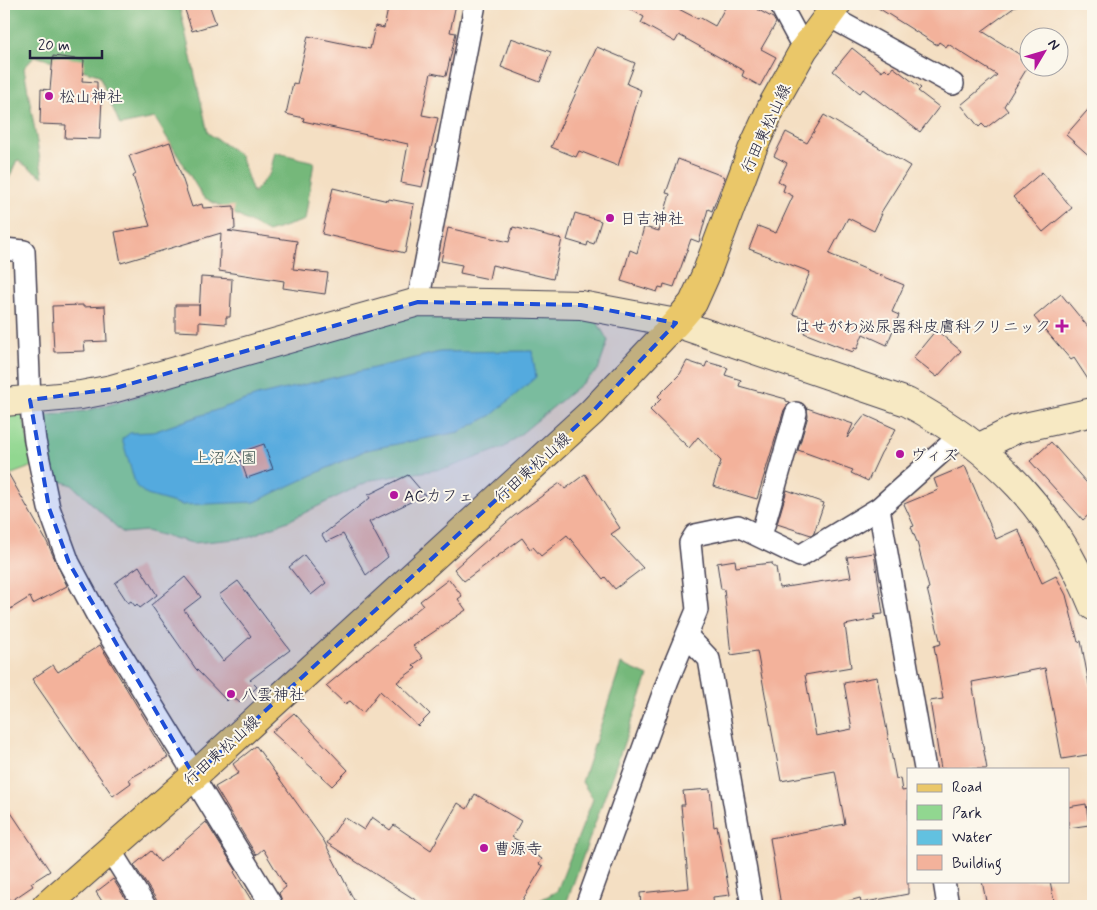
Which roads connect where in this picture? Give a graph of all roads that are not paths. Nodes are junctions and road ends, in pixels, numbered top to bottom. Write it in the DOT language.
graph roads {
  1 [pos="475,4"];
  2 [pos="784,4"];
  3 [pos="832,10"];
  4 [pos="804,49"];
  5 [pos="953,84"];
  6 [pos="4,249"];
  7 [pos="418,302"];
  8 [pos="676,323"];
  9 [pos="30,400"];
  10 [pos="4,402"];
  11 [pos="1093,412"];
  12 [pos="796,413"];
  13 [pos="970,442"];
  14 [pos="879,508"];
  15 [pos="761,536"];
  16 [pos="1093,606"];
  17 [pos="687,636"];
  18 [pos="925,768"];
  19 [pos="194,776"];
  20 [pos="110,850"];
  21 [pos="944,882"];
  22 [pos="46,906"];
  23 [pos="145,906"];
  24 [pos="272,906"];
  25 [pos="586,906"];
  26 [pos="752,906"];
  27 [pos="948,906"];
  1 -- 7 [label="street"];
  2 -- 4 [label="street"];
  3 -- 4 [label="main road, 行田東松山線"];
  3 -- 5 [label="street"];
  4 -- 8 [label="main road, 行田東松山線"];
  6 -- 9 [label="street"];
  7 -- 8 [label="street"];
  7 -- 9 [label="street"];
  8 -- 13 [label="street"];
  8 -- 19 [label="main road, 行田東松山線"];
  9 -- 10 [label="street"];
  9 -- 19 [label="street"];
  11 -- 13 [label="street"];
  12 -- 15 [label="street"];
  13 -- 14 [label="street"];
  13 -- 16 [label="street"];
  14 -- 15 [label="street"];
  14 -- 18 [label="street"];
  15 -- 17 [label="street"];
  17 -- 25 [label="street"];
  17 -- 26 [label="street"];
  19 -- 20 [label="main road, 行田東松山線"];
  19 -- 24 [label="street"];
  20 -- 22 [label="main road, 行田東松山線"];
  20 -- 23 [label="street"];
  21 -- 27 [label="street"];
}
